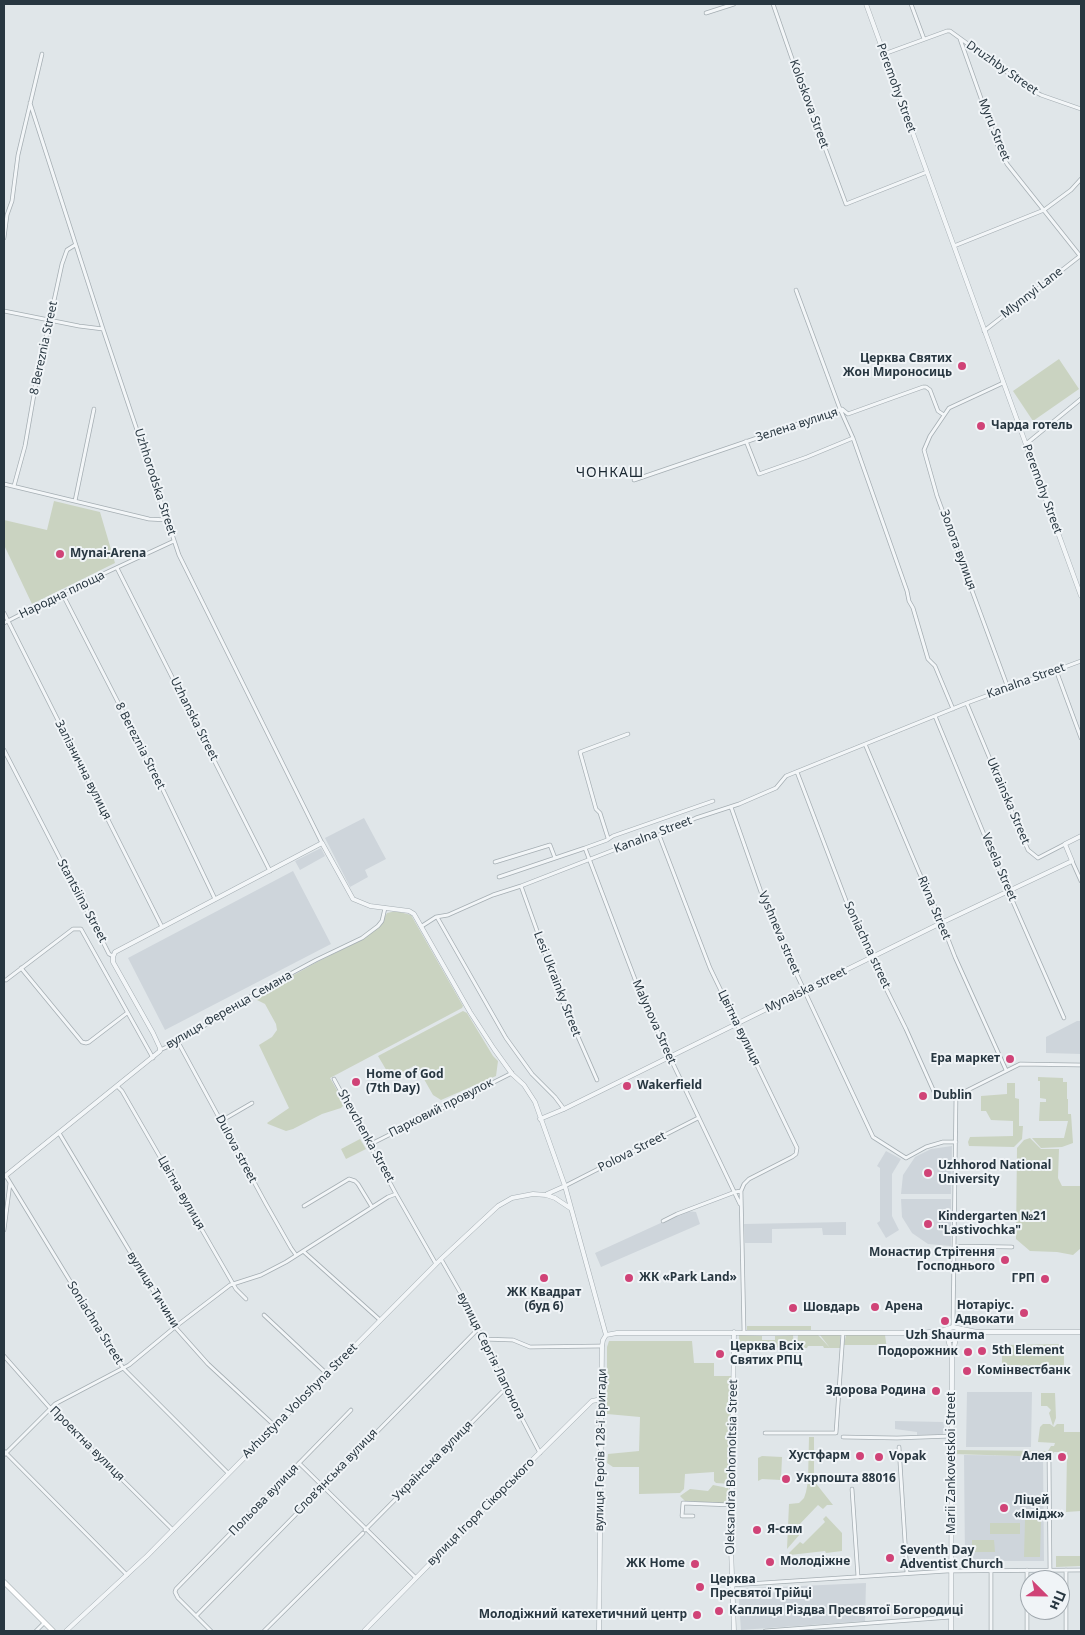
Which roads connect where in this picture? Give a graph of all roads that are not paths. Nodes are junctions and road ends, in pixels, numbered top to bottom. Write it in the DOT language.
graph roads {
  1 [pos="734,4"];
  2 [pos="773,4"];
  3 [pos="866,4"];
  4 [pos="911,4"];
  5 [pos="706,13"];
  6 [pos="924,39"];
  7 [pos="960,39"];
  8 [pos="42,54"];
  9 [pos="884,54"];
  10 [pos="30,103"];
  11 [pos="1081,109"];
  12 [pos="927,172"];
  13 [pos="1081,179"];
  14 [pos="1044,210"];
  15 [pos="4,238"];
  16 [pos="75,245"];
  17 [pos="954,246"];
  18 [pos="1081,257"];
  19 [pos="796,290"];
  20 [pos="4,311"];
  21 [pos="50,321"];
  22 [pos="103,330"];
  23 [pos="984,331"];
  24 [pos="1003,382"];
  25 [pos="1081,398"];
  26 [pos="840,409"];
  27 [pos="94,410"];
  28 [pos="944,415"];
  29 [pos="853,438"];
  30 [pos="746,441"];
  31 [pos="1026,444"];
  32 [pos="634,480"];
  33 [pos="4,484"];
  34 [pos="14,486"];
  35 [pos="75,501"];
  36 [pos="167,520"];
  37 [pos="174,541"];
  38 [pos="117,568"];
  39 [pos="62,593"];
  40 [pos="1081,596"];
  41 [pos="4,613"];
  42 [pos="6,622"];
  43 [pos="1081,661"];
  44 [pos="1056,670"];
  45 [pos="1008,688"];
  46 [pos="967,703"];
  47 [pos="953,709"];
  48 [pos="935,716"];
  49 [pos="628,734"];
  50 [pos="1081,738"];
  51 [pos="865,744"];
  52 [pos="4,750"];
  53 [pos="797,772"];
  54 [pos="713,802"];
  55 [pos="731,807"];
  56 [pos="659,835"];
  57 [pos="1081,836"];
  58 [pos="608,838"];
  59 [pos="322,843"];
  60 [pos="1065,844"];
  61 [pos="585,848"];
  62 [pos="555,858"];
  63 [pos="591,860"];
  64 [pos="1072,861"];
  65 [pos="496,862"];
  66 [pos="270,871"];
  67 [pos="499,877"];
  68 [pos="1081,881"];
  69 [pos="521,886"];
  70 [pos="1008,890"];
  71 [pos="215,899"];
  72 [pos="385,908"];
  73 [pos="436,917"];
  74 [pos="941,922"];
  75 [pos="422,926"];
  76 [pos="162,927"];
  77 [pos="113,956"];
  78 [pos="872,957"];
  79 [pos="21,968"];
  80 [pos="6,980"];
  81 [pos="804,990"];
  82 [pos="127,1013"];
  83 [pos="1064,1018"];
  84 [pos="737,1024"];
  85 [pos="178,1042"];
  86 [pos="160,1050"];
  87 [pos="670,1056"];
  88 [pos="153,1058"];
  89 [pos="1081,1065"];
  90 [pos="1006,1070"];
  91 [pos="512,1073"];
  92 [pos="334,1079"];
  93 [pos="596,1080"];
  94 [pos="117,1086"];
  95 [pos="956,1096"];
  96 [pos="252,1103"];
  97 [pos="564,1109"];
  98 [pos="698,1118"];
  99 [pos="540,1119"];
  100 [pos="221,1121"];
  101 [pos="59,1133"];
  102 [pos="956,1142"];
  103 [pos="370,1144"];
  104 [pos="5,1176"];
  105 [pos="10,1183"];
  106 [pos="565,1186"];
  107 [pos="735,1192"];
  108 [pos="741,1192"];
  109 [pos="396,1194"];
  110 [pos="546,1195"];
  111 [pos="304,1206"];
  112 [pos="372,1207"];
  113 [pos="742,1207"];
  114 [pos="571,1209"];
  115 [pos="663,1221"];
  116 [pos="4,1230"];
  117 [pos="955,1246"];
  118 [pos="1012,1247"];
  119 [pos="303,1251"];
  120 [pos="296,1255"];
  121 [pos="441,1259"];
  122 [pos="436,1264"];
  123 [pos="234,1283"];
  124 [pos="246,1299"];
  125 [pos="264,1315"];
  126 [pos="380,1320"];
  127 [pos="175,1326"];
  128 [pos="948,1328"];
  129 [pos="955,1328"];
  130 [pos="478,1329"];
  131 [pos="734,1332"];
  132 [pos="744,1332"];
  133 [pos="977,1332"];
  134 [pos="1081,1332"];
  135 [pos="843,1333"];
  136 [pos="924,1333"];
  137 [pos="606,1336"];
  138 [pos="957,1338"];
  139 [pos="483,1339"];
  140 [pos="947,1339"];
  141 [pos="602,1346"];
  142 [pos="952,1355"];
  143 [pos="4,1356"];
  144 [pos="123,1368"];
  145 [pos="327,1374"];
  146 [pos="502,1392"];
  147 [pos="602,1399"];
  148 [pos="50,1408"];
  149 [pos="351,1410"];
  150 [pos="275,1426"];
  151 [pos="765,1433"];
  152 [pos="952,1436"];
  153 [pos="843,1437"];
  154 [pos="899,1447"];
  155 [pos="4,1453"];
  156 [pos="540,1453"];
  157 [pos="1049,1457"];
  158 [pos="299,1463"];
  159 [pos="228,1473"];
  160 [pos="323,1486"];
  161 [pos="852,1489"];
  162 [pos="731,1505"];
  163 [pos="693,1516"];
  164 [pos="173,1530"];
  165 [pos="364,1531"];
  166 [pos="991,1570"];
  167 [pos="1020,1570"];
  168 [pos="1050,1570"];
  169 [pos="952,1571"];
  170 [pos="907,1573"];
  171 [pos="127,1576"];
  172 [pos="858,1576"];
  173 [pos="416,1578"];
  174 [pos="4,1582"];
  175 [pos="732,1585"];
  176 [pos="196,1616"];
  177 [pos="951,1617"];
  178 [pos="44,1623"];
  179 [pos="36,1631"];
  180 [pos="53,1631"];
  181 [pos="66,1631"];
  182 [pos="211,1631"];
  183 [pos="264,1631"];
  184 [pos="364,1631"];
  185 [pos="599,1631"];
  186 [pos="734,1631"];
  187 [pos="765,1631"];
  188 [pos="951,1631"];
  189 [pos="991,1631"];
  1 -- 5 [label="street"];
  2 -- 12 [label="street, Koloskova Street"];
  3 -- 9 [label="street, Peremohy Street"];
  4 -- 6 [label="street"];
  6 -- 7 [label="street, Druzhby Street"];
  6 -- 9 [label="street, Druzhby Street"];
  7 -- 11 [label="street, Druzhby Street"];
  7 -- 14 [label="street, Myru Street"];
  8 -- 10 [label="street"];
  9 -- 12 [label="street, Peremohy Street"];
  10 -- 15 [label="street"];
  10 -- 16 [label="street, Uzhhorodska Street"];
  12 -- 17 [label="street, Peremohy Street"];
  13 -- 14 [label="street"];
  14 -- 17 [label="street"];
  14 -- 18 [label="street, Myru Street"];
  16 -- 21 [label="street, 8 Bereznia Street"];
  16 -- 22 [label="street, Uzhhorodska Street"];
  17 -- 23 [label="street, Peremohy Street"];
  18 -- 23 [label="street, Mlynnyi Lane"];
  19 -- 26 [label="street"];
  20 -- 21 [label="street"];
  21 -- 22 [label="street"];
  21 -- 34 [label="street, 8 Bereznia Street"];
  22 -- 36 [label="street, Uzhhorodska Street"];
  23 -- 24 [label="street, Peremohy Street"];
  24 -- 28 [label="street"];
  24 -- 31 [label="street, Peremohy Street"];
  25 -- 31 [label="street"];
  26 -- 28 [label="street, Зелена вулиця"];
  26 -- 29 [label="street"];
  26 -- 30 [label="street, Зелена вулиця"];
  27 -- 35 [label="street"];
  28 -- 45 [label="street, Золота вулиця"];
  29 -- 30 [label="street"];
  29 -- 47 [label="street"];
  30 -- 32 [label="street, Зелена вулиця"];
  31 -- 40 [label="street, Peremohy Street"];
  33 -- 34 [label="street"];
  34 -- 35 [label="street"];
  35 -- 36 [label="street"];
  36 -- 37 [label="street, Uzhhorodska Street"];
  37 -- 38 [label="street, Народна площа"];
  37 -- 59 [label="street, Uzhhorodska Street"];
  38 -- 39 [label="street, Народна площа"];
  38 -- 66 [label="street, Uzhanska Street"];
  39 -- 42 [label="street, Народна площа"];
  39 -- 71 [label="street, 8 Bereznia Street"];
  41 -- 42 [label="street, Залізнична вулиця"];
  42 -- 76 [label="street, Залізнична вулиця"];
  43 -- 44 [label="street, Kanalna Street"];
  44 -- 45 [label="street, Kanalna Street"];
  44 -- 50 [label="street"];
  45 -- 46 [label="street, Kanalna Street"];
  46 -- 47 [label="street, Kanalna Street"];
  46 -- 60 [label="street, Ukrainska Street"];
  47 -- 48 [label="street, Kanalna Street"];
  48 -- 51 [label="street, Kanalna Street"];
  48 -- 70 [label="street, Vesela Street"];
  49 -- 58 [label="street"];
  51 -- 53 [label="street, Kanalna Street"];
  51 -- 74 [label="street, Rivna Street"];
  52 -- 77 [label="street, Stantsiina Street"];
  53 -- 55 [label="street, Kanalna Street"];
  53 -- 78 [label="street, Soniachna street"];
  54 -- 58 [label="street"];
  55 -- 56 [label="street, Kanalna Street"];
  55 -- 81 [label="street, Vyshneva street"];
  56 -- 63 [label="street, Kanalna Street"];
  56 -- 84 [label="street, Цвітна вулиця"];
  57 -- 60 [label="street"];
  58 -- 61 [label="street"];
  59 -- 66 [label="street"];
  59 -- 72 [label="street"];
  60 -- 64 [label="street"];
  61 -- 62 [label="street"];
  61 -- 63 [label="street, Malynova Street"];
  62 -- 65 [label="street"];
  62 -- 67 [label="street"];
  63 -- 69 [label="street, Kanalna Street"];
  63 -- 87 [label="street, Malynova Street"];
  64 -- 68 [label="street"];
  64 -- 70 [label="street, Mynaiska street"];
  66 -- 71 [label="street"];
  69 -- 73 [label="street, Kanalna Street"];
  69 -- 93 [label="street, Lesi Ukrainky Street"];
  70 -- 74 [label="street, Mynaiska street"];
  70 -- 83 [label="street, Vesela Street"];
  71 -- 76 [label="street"];
  72 -- 75 [label="street"];
  72 -- 85 [label="street, вулиця Ференца Семана"];
  73 -- 75 [label="street, Kanalna Street"];
  73 -- 97 [label="street"];
  74 -- 78 [label="street, Mynaiska street"];
  74 -- 90 [label="street, Rivna Street"];
  75 -- 91 [label="street"];
  76 -- 77 [label="street"];
  77 -- 86 [label="street, Stantsiina Street"];
  78 -- 81 [label="street, Mynaiska street"];
  78 -- 95 [label="street, Soniachna street"];
  79 -- 80 [label="street"];
  79 -- 82 [label="street"];
  79 -- 82 [label="street"];
  81 -- 84 [label="street, Mynaiska street"];
  81 -- 102 [label="street, Vyshneva street"];
  82 -- 88 [label="street"];
  84 -- 87 [label="street, Mynaiska street"];
  84 -- 108 [label="street, Цвітна вулиця"];
  85 -- 86 [label="street, вулиця Ференца Семана"];
  85 -- 100 [label="street, Dulova street"];
  86 -- 88 [label="street, вулиця Ференца Семана"];
  87 -- 97 [label="street, Mynaiska street"];
  87 -- 98 [label="street, Malynova Street"];
  88 -- 94 [label="street, вулиця Ференца Семана"];
  89 -- 90 [label="street"];
  90 -- 95 [label="street"];
  91 -- 99 [label="street"];
  91 -- 103 [label="street, Парковий провулок"];
  92 -- 103 [label="street, Shevchenka Street"];
  94 -- 101 [label="street, вулиця Ференца Семана"];
  94 -- 123 [label="street, Цвітна вулиця"];
  95 -- 102 [label="street"];
  96 -- 100 [label="street"];
  97 -- 99 [label="street, Mynaiska street"];
  98 -- 106 [label="street, Polova Street"];
  98 -- 107 [label="street, Malynova Street"];
  99 -- 106 [label="street"];
  100 -- 120 [label="street, Dulova street"];
  101 -- 104 [label="street, вулиця Ференца Семана"];
  101 -- 127 [label="street, вулиця Тичини"];
  102 -- 117 [label="street"];
  103 -- 109 [label="street, Shevchenka Street"];
  104 -- 105 [label="street, Soniachna Street"];
  105 -- 116 [label="street"];
  105 -- 144 [label="street, Soniachna Street"];
  106 -- 110 [label="street, Avhustyna Voloshyna Street"];
  106 -- 114 [label="street"];
  107 -- 108 [label="street"];
  107 -- 113 [label="street, Malynova Street"];
  107 -- 115 [label="street"];
  108 -- 113 [label="street"];
  109 -- 112 [label="street, Shevchenka Street"];
  109 -- 122 [label="street, Shevchenka Street"];
  110 -- 114 [label="street, Avhustyna Voloshyna Street"];
  110 -- 121 [label="street, Avhustyna Voloshyna Street"];
  111 -- 112 [label="street"];
  112 -- 119 [label="street, Shevchenka Street"];
  113 -- 132 [label="street"];
  114 -- 137 [label="street"];
  117 -- 118 [label="street"];
  117 -- 129 [label="street"];
  119 -- 120 [label="street, Shevchenka Street"];
  119 -- 126 [label="street"];
  120 -- 123 [label="street, Shevchenka Street"];
  121 -- 122 [label="street, Avhustyna Voloshyna Street"];
  121 -- 130 [label="street, вулиця Сергія Лапонога"];
  122 -- 126 [label="street, Avhustyna Voloshyna Street"];
  123 -- 124 [label="street, Цвітна вулиця"];
  123 -- 127 [label="street, Shevchenka Street"];
  125 -- 145 [label="street"];
  126 -- 145 [label="street, Avhustyna Voloshyna Street"];
  127 -- 144 [label="street, Shevchenka Street"];
  127 -- 150 [label="street, вулиця Тичини"];
  128 -- 129 [label="street"];
  128 -- 136 [label="street"];
  128 -- 140 [label="street"];
  129 -- 133 [label="street"];
  129 -- 138 [label="street"];
  130 -- 139 [label="street, вулиця Сергія Лапонога"];
  130 -- 160 [label="street, Словʼянська вулиця"];
  131 -- 132 [label="street"];
  131 -- 137 [label="street"];
  131 -- 162 [label="street, Oleksandra Bohomoltsia Street"];
  132 -- 135 [label="street"];
  133 -- 134 [label="street"];
  133 -- 138 [label="street"];
  135 -- 136 [label="street"];
  135 -- 151 [label="street"];
  136 -- 140 [label="street"];
  137 -- 141 [label="street, вулиця Героїв 128-ї Бригади"];
  138 -- 140 [label="street"];
  138 -- 142 [label="street, Marii Zankovetskoi Street"];
  139 -- 141 [label="street"];
  139 -- 156 [label="street, вулиця Сергія Лапонога"];
  140 -- 142 [label="street, Marii Zankovetskoi Street"];
  141 -- 147 [label="street, вулиця Героїв 128-ї Бригади"];
  142 -- 152 [label="street, Marii Zankovetskoi Street"];
  143 -- 148 [label="street, Проектна вулиця"];
  144 -- 148 [label="street, Shevchenka Street"];
  144 -- 159 [label="street, Soniachna Street"];
  145 -- 150 [label="street, Avhustyna Voloshyna Street"];
  146 -- 165 [label="street, Українська вулиця"];
  147 -- 156 [label="street, вулиця Ігоря Сікорського"];
  147 -- 185 [label="street, вулиця Героїв 128-ї Бригади"];
  148 -- 155 [label="street, Shevchenka Street"];
  148 -- 164 [label="street, Проектна вулиця"];
  149 -- 158 [label="street, Польова вулиця"];
  150 -- 159 [label="street, Avhustyna Voloshyna Street"];
  152 -- 153 [label="street"];
  152 -- 169 [label="street, Marii Zankovetskoi Street"];
  154 -- 170 [label="street"];
  155 -- 171 [label="street"];
  156 -- 173 [label="street, вулиця Ігоря Сікорського"];
  157 -- 168 [label="street"];
  158 -- 160 [label="street"];
  158 -- 176 [label="street, Польова вулиця"];
  159 -- 164 [label="street, Avhustyna Voloshyna Street"];
  160 -- 165 [label="street"];
  160 -- 176 [label="street, Словʼянська вулиця"];
  161 -- 172 [label="street"];
  162 -- 163 [label="street"];
  162 -- 175 [label="street, Oleksandra Bohomoltsia Street"];
  164 -- 171 [label="street, Avhustyna Voloshyna Street"];
  165 -- 173 [label="street"];
  165 -- 183 [label="street, Українська вулиця"];
  166 -- 167 [label="street"];
  166 -- 169 [label="street"];
  166 -- 189 [label="street"];
  169 -- 170 [label="street"];
  169 -- 177 [label="street, Marii Zankovetskoi Street"];
  170 -- 172 [label="street"];
  171 -- 181 [label="street, Avhustyna Voloshyna Street"];
  172 -- 175 [label="street"];
  173 -- 184 [label="street, вулиця Ігоря Сікорського"];
  174 -- 178 [label="main road"];
  175 -- 186 [label="street, Oleksandra Bohomoltsia Street"];
  176 -- 182 [label="street"];
  177 -- 187 [label="street"];
  177 -- 188 [label="street, Marii Zankovetskoi Street"];
  178 -- 179 [label="street"];
  178 -- 180 [label="main road"];
}
